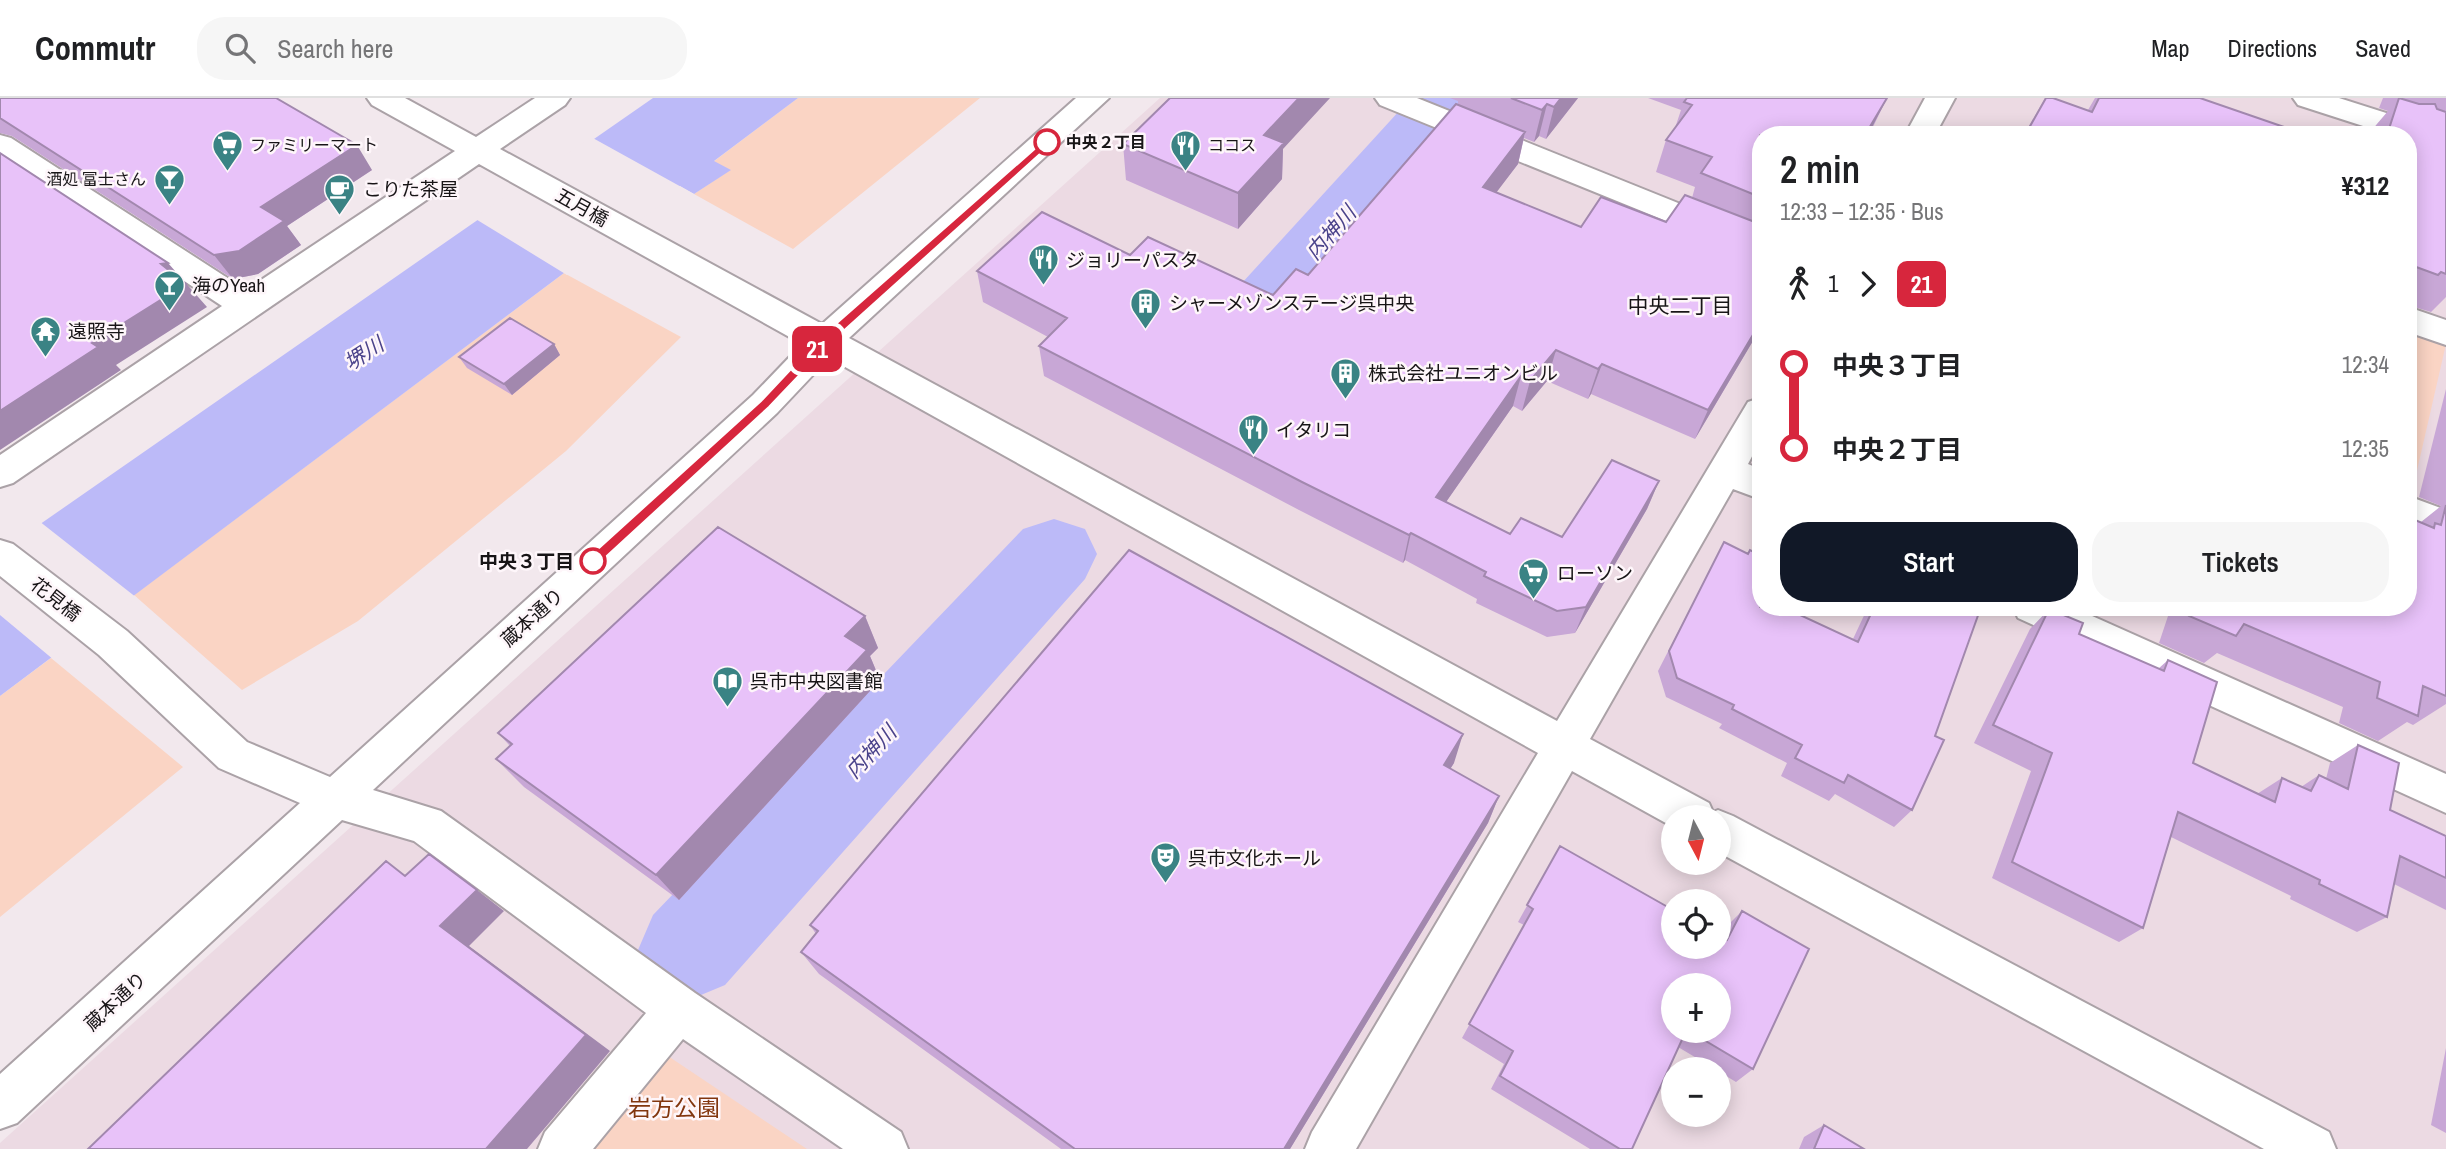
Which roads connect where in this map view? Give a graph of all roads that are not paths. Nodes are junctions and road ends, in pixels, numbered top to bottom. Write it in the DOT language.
graph roads {
  1 [pos="382,98"];
  2 [pos="555,98"];
  3 [pos="1094,98"];
  4 [pos="1390,98"];
  5 [pos="1940,98"];
  6 [pos="2308,98"];
  7 [pos="2367,107"];
  8 [pos="1925,126"];
  9 [pos="2410,126"];
  10 [pos="2417,129"];
  11 [pos="2446,142"];
  12 [pos="0,145"];
  13 [pos="479,150"];
  14 [pos="1752,245"];
  15 [pos="246,306"];
  16 [pos="2417,322"];
  17 [pos="2446,333"];
  18 [pos="825,341"];
  19 [pos="1752,444"];
  20 [pos="0,473"];
  21 [pos="1744,477"];
  22 [pos="2417,515"];
  23 [pos="2446,526"];
  24 [pos="0,555"];
  25 [pos="2052,616"];
  26 [pos="1565,748"];
  27 [pos="2446,794"];
  28 [pos="333,798"];
  29 [pos="1672,805"];
  30 [pos="1731,838"];
  31 [pos="680,1009"];
  32 [pos="0,1106"];
  33 [pos="562,1149"];
  34 [pos="884,1149"];
  35 [pos="1329,1149"];
  36 [pos="2312,1149"];
  1 -- 13 [label="street, 五月橋"];
  2 -- 13 [label="street"];
  3 -- 18 [label="street, 蔵本通り"];
  4 -- 14 [label="street"];
  5 -- 8 [label="street"];
  6 -- 7 [label="street"];
  7 -- 9 [label="street"];
  10 -- 11 [label="street"];
  12 -- 15 [label="street"];
  13 -- 15 [label="street"];
  13 -- 18 [label="street, 五月橋"];
  15 -- 20 [label="street"];
  16 -- 17 [label="street"];
  18 -- 26 [label="street, 五月橋"];
  18 -- 28 [label="street, 蔵本通り"];
  19 -- 21 [label="street"];
  21 -- 26 [label="street"];
  22 -- 23 [label="street"];
  24 -- 28 [label="street, 花見橋"];
  25 -- 27 [label="street"];
  26 -- 29 [label="street, 五月橋"];
  26 -- 35 [label="street"];
  28 -- 31 [label="street, 花見橋"];
  28 -- 32 [label="street, 蔵本通り"];
  30 -- 36 [label="street"];
  31 -- 33 [label="street"];
  31 -- 34 [label="street, 花見橋"];
}
